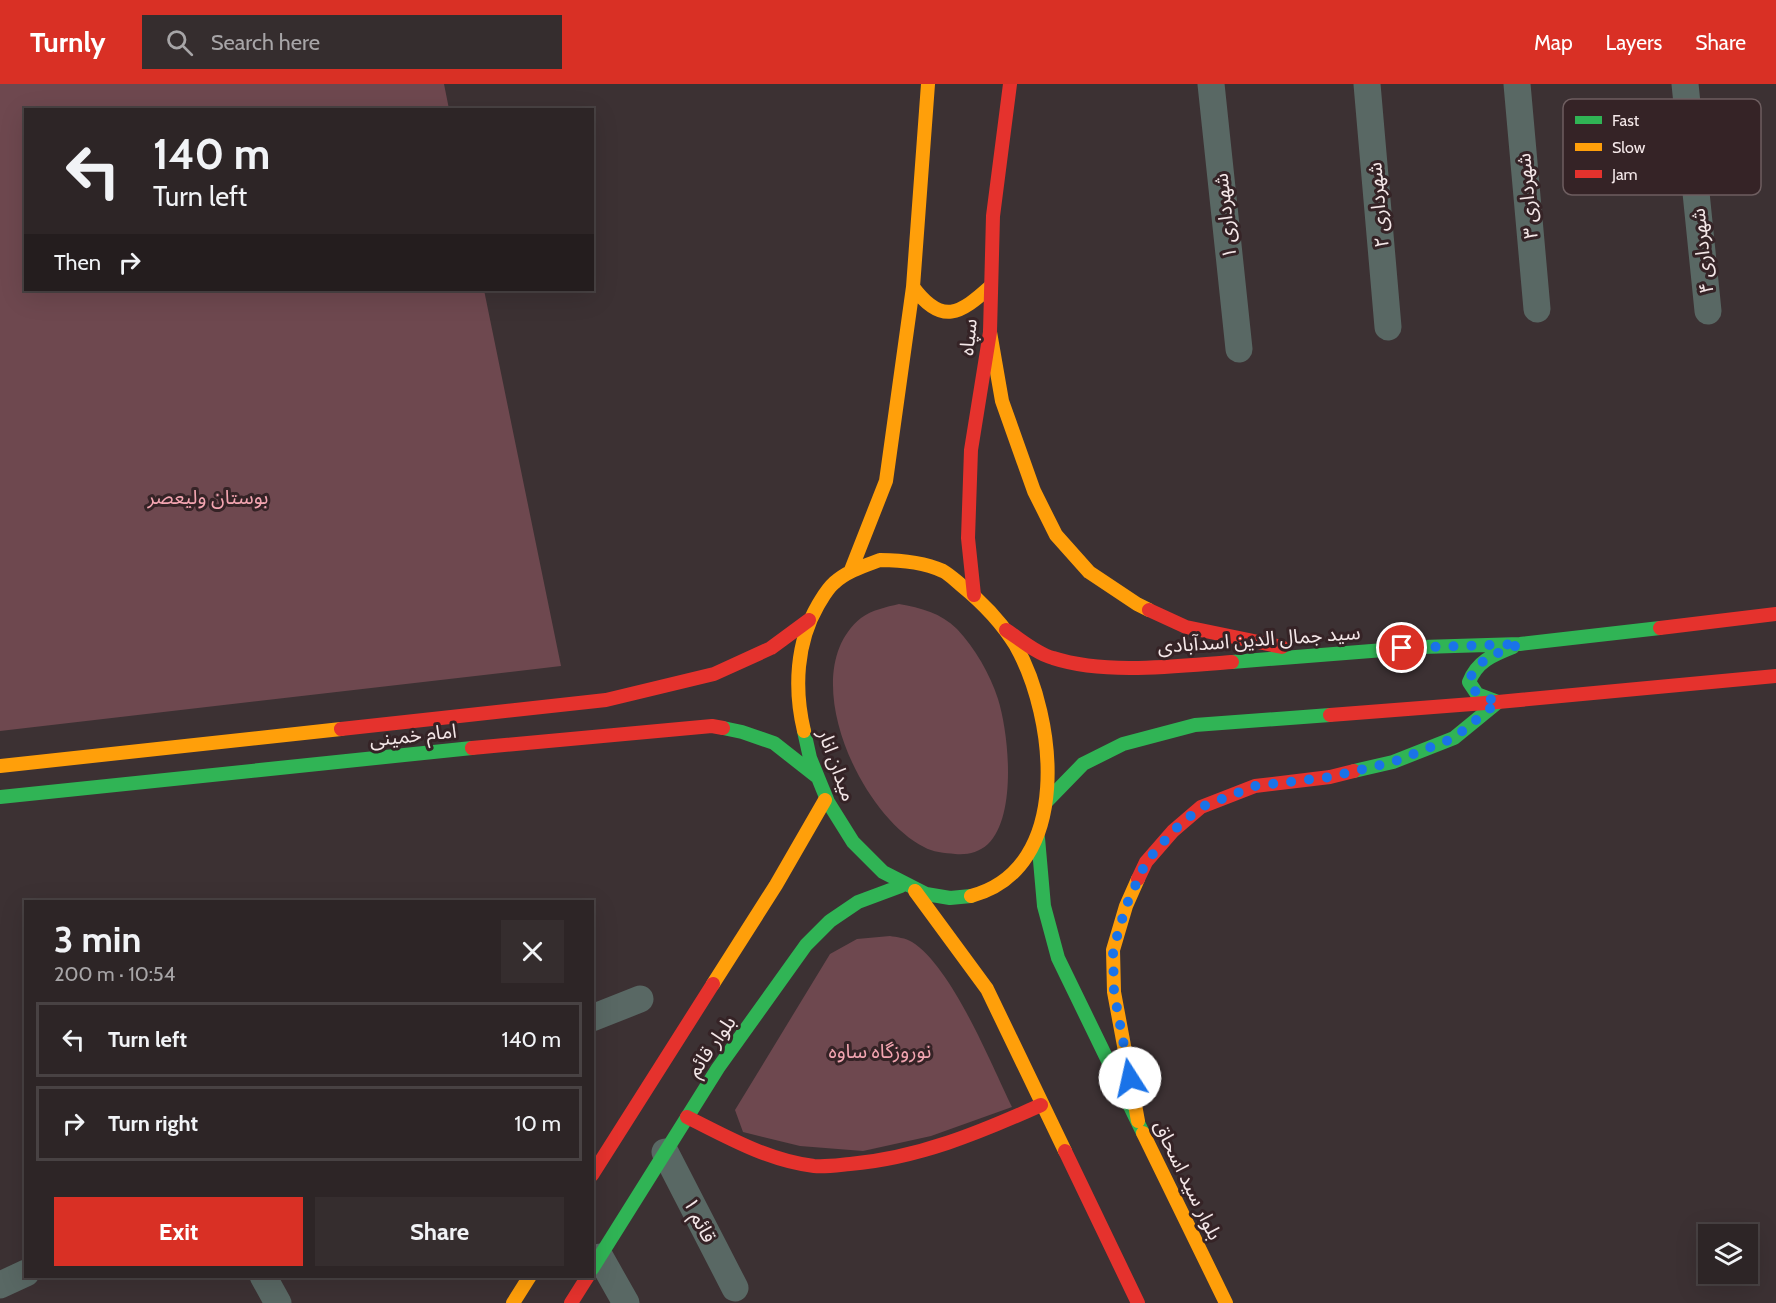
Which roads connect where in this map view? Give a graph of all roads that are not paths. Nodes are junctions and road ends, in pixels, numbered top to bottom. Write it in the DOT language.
graph roads {
  1 [pos="928,84"];
  2 [pos="1010,84"];
  3 [pos="1211,84"];
  4 [pos="1367,84"];
  5 [pos="1517,84"];
  6 [pos="1685,84"];
  7 [pos="1687,99"];
  8 [pos="1696,195"];
  9 [pos="991,286"];
  10 [pos="913,287"];
  11 [pos="1537,309"];
  12 [pos="1708,311"];
  13 [pos="1388,327"];
  14 [pos="990,332"];
  15 [pos="1239,349"];
  16 [pos="851,570"];
  17 [pos="974,595"];
  18 [pos="1776,614"];
  19 [pos="809,620"];
  20 [pos="1005,629"];
  21 [pos="1520,644"];
  22 [pos="1322,655"];
  23 [pos="1776,676"];
  24 [pos="1498,702"];
  25 [pos="461,733"];
  26 [pos="0,766"];
  27 [pos="816,776"];
  28 [pos="0,797"];
  29 [pos="825,800"];
  30 [pos="1047,801"];
  31 [pos="1038,838"];
  32 [pos="901,886"];
  33 [pos="915,891"];
  34 [pos="640,999"];
  35 [pos="594,1017"];
  36 [pos="682,1035"];
  37 [pos="699,1036"];
  38 [pos="714,1048"];
  39 [pos="718,1068"];
  40 [pos="1041,1106"];
  41 [pos="687,1117"];
  42 [pos="1138,1121"];
  43 [pos="665,1152"];
  44 [pos="594,1172"];
  45 [pos="594,1267"];
  46 [pos="24,1274"];
  47 [pos="264,1278"];
  48 [pos="529,1278"];
  49 [pos="587,1278"];
  50 [pos="0,1285"];
  51 [pos="735,1288"];
  52 [pos="278,1303"];
  53 [pos="513,1303"];
  54 [pos="572,1303"];
  55 [pos="626,1303"];
  56 [pos="1138,1303"];
  57 [pos="1226,1303"];
  1 -- 10 [label="main road"];
  2 -- 9 [label="main road, سپاه"];
  3 -- 15 [label="street, شهرداری ۱"];
  4 -- 13 [label="street, شهرداری ۲"];
  5 -- 11 [label="street, شهرداری ۳"];
  6 -- 7 [label="street, شهرداری ۴"];
  8 -- 12 [label="street, شهرداری ۴"];
  9 -- 10 [label="main road"];
  9 -- 14 [label="main road, سپاه"];
  10 -- 16 [label="main road"];
  14 -- 17 [label="main road, سپاه"];
  14 -- 22 [label="main road"];
  16 -- 17 [label="main road, میدان انار"];
  16 -- 19 [label="main road, میدان انار"];
  17 -- 20 [label="main road, میدان انار"];
  18 -- 21 [label="main road, سید جمال الدین اسدآبادی"];
  19 -- 25 [label="main road, امام خمینی"];
  19 -- 27 [label="main road, میدان انار"];
  20 -- 22 [label="main road, سید جمال الدین اسدآبادی"];
  20 -- 30 [label="main road, میدان انار"];
  21 -- 22 [label="main road, سید جمال الدین اسدآبادی"];
  21 -- 24 [label="main road"];
  23 -- 24 [label="main road"];
  24 -- 30 [label="main road"];
  24 -- 42 [label="main road"];
  25 -- 26 [label="main road, امام خمینی"];
  25 -- 27 [label="main road, امام خمینی"];
  25 -- 28 [label="main road, امام خمینی"];
  27 -- 29 [label="main road, میدان انار"];
  29 -- 32 [label="main road, میدان انار"];
  29 -- 36 [label="main road, بلوار قائم"];
  30 -- 31 [label="main road, میدان انار"];
  31 -- 33 [label="main road, میدان انار"];
  31 -- 42 [label="main road, بلوار سید اسحاق"];
  32 -- 33 [label="main road, میدان انار"];
  32 -- 39 [label="main road, بلوار قائم"];
  33 -- 40 [label="main road"];
  34 -- 35 [label="street"];
  36 -- 37 [label="main road"];
  36 -- 44 [label="main road, بلوار قائم"];
  38 -- 39 [label="main road"];
  39 -- 41 [label="main road, بلوار قائم"];
  40 -- 41 [label="main road"];
  40 -- 56 [label="main road"];
  41 -- 43 [label="main road, بلوار قائم"];
  42 -- 57 [label="main road, بلوار سید اسحاق"];
  43 -- 45 [label="main road, بلوار قائم"];
  43 -- 51 [label="street, قائم ۱"];
  45 -- 55 [label="street"];
  46 -- 50 [label="street"];
  47 -- 52 [label="street"];
  48 -- 53 [label="main road"];
  49 -- 54 [label="main road, بلوار قائم"];
}
